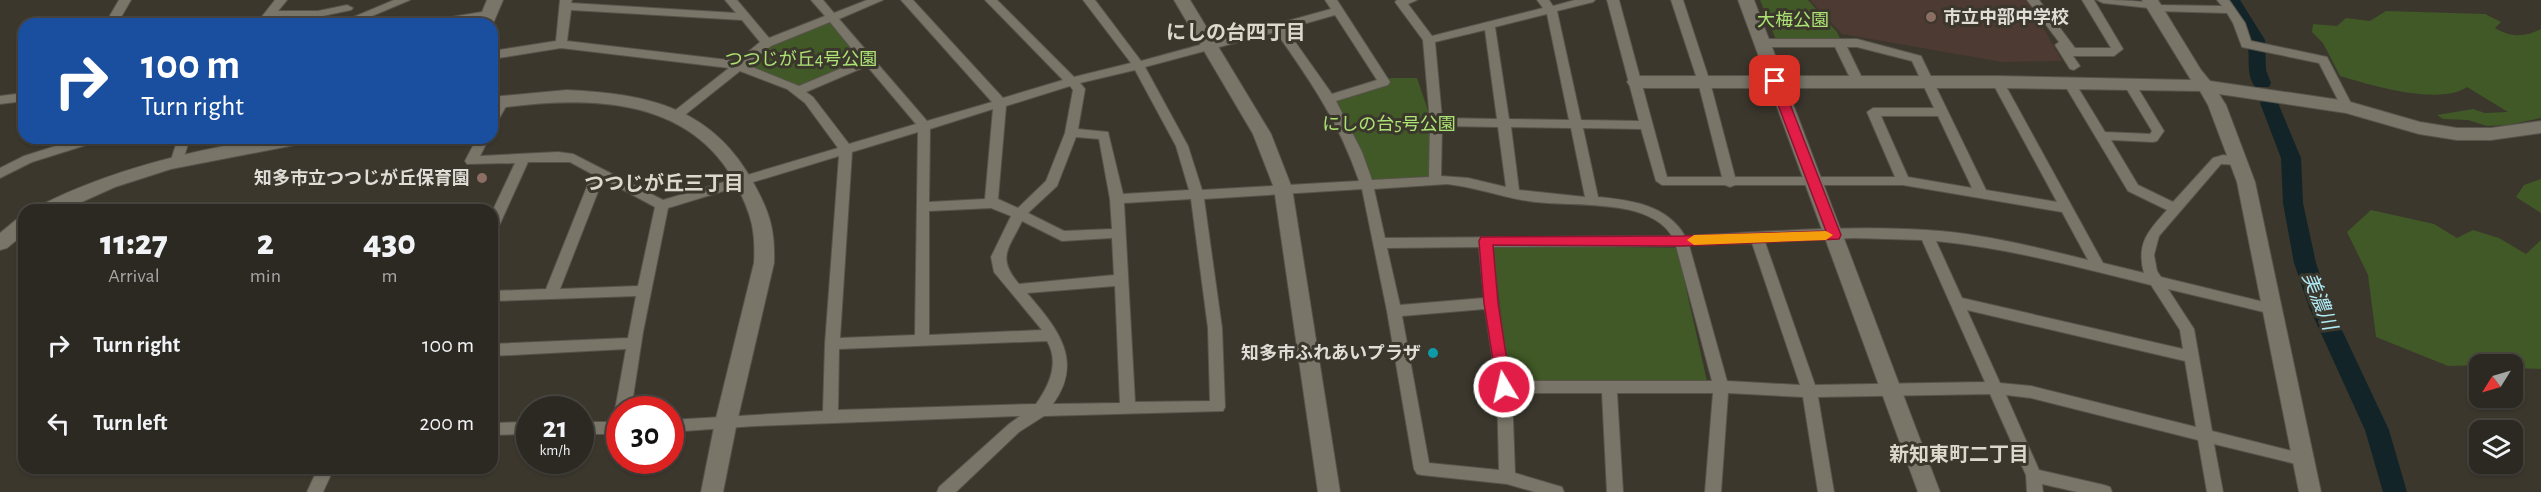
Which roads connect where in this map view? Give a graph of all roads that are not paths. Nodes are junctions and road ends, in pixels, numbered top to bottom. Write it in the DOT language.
graph roads {
  1 [pos="126,0"];
  2 [pos="281,0"];
  3 [pos="404,0"];
  4 [pos="731,0"];
  5 [pos="817,0"];
  6 [pos="877,0"];
  7 [pos="907,0"];
  8 [pos="990,0"];
  9 [pos="1089,0"];
  10 [pos="1182,0"];
  11 [pos="1411,0"];
  12 [pos="1589,0"];
  13 [pos="1613,0"];
  14 [pos="1677,0"];
  15 [pos="1746,0"];
  16 [pos="2032,0"];
  17 [pos="2088,0"];
  18 [pos="2103,0"];
  19 [pos="566,3"];
  20 [pos="347,4"];
  21 [pos="651,5"];
  22 [pos="1334,5"];
  23 [pos="1547,5"];
  24 [pos="2153,5"];
  25 [pos="2226,5"];
  26 [pos="490,13"];
  27 [pos="745,17"];
  28 [pos="833,17"];
  29 [pos="115,18"];
  30 [pos="267,18"];
  31 [pos="283,18"];
  32 [pos="359,18"];
  33 [pos="464,18"];
  34 [pos="1489,26"];
  35 [pos="1278,27"];
  36 [pos="1429,40"];
  37 [pos="2062,40"];
  38 [pos="766,43"];
  39 [pos="1761,43"];
  40 [pos="561,44"];
  41 [pos="1840,44"];
  42 [pos="1211,47"];
  43 [pos="498,54"];
  44 [pos="868,61"];
  45 [pos="737,65"];
  46 [pos="1138,65"];
  47 [pos="2072,75"];
  48 [pos="1775,81"];
  49 [pos="1071,82"];
  50 [pos="1636,82"];
  51 [pos="1704,82"];
  52 [pos="1858,82"];
  53 [pos="1926,82"];
  54 [pos="1998,82"];
  55 [pos="2129,83"];
  56 [pos="2205,86"];
  57 [pos="797,91"];
  58 [pos="18,98"];
  59 [pos="1329,99"];
  60 [pos="0,100"];
  61 [pos="498,102"];
  62 [pos="1000,103"];
  63 [pos="2347,107"];
  64 [pos="1941,112"];
  65 [pos="677,115"];
  66 [pos="1436,122"];
  67 [pos="1505,122"];
  68 [pos="1575,123"];
  69 [pos="1646,124"];
  70 [pos="924,126"];
  71 [pos="2541,127"];
  72 [pos="1071,133"];
  73 [pos="2102,136"];
  74 [pos="76,144"];
  75 [pos="182,144"];
  76 [pos="266,144"];
  77 [pos="480,144"];
  78 [pos="846,149"];
  79 [pos="524,157"];
  80 [pos="28,159"];
  81 [pos="177,160"];
  82 [pos="0,161"];
  83 [pos="2239,161"];
  84 [pos="599,172"];
  85 [pos="0,174"];
  86 [pos="745,179"];
  87 [pos="1435,180"];
  88 [pos="1815,180"];
  89 [pos="1903,181"];
  90 [pos="1730,182"];
  91 [pos="1367,184"];
  92 [pos="1283,188"];
  93 [pos="1513,193"];
  94 [pos="1197,194"];
  95 [pos="1981,194"];
  96 [pos="1117,199"];
  97 [pos="1592,201"];
  98 [pos="991,203"];
  99 [pos="61,204"];
  100 [pos="662,205"];
  101 [pos="922,207"];
  102 [pos="2066,208"];
  103 [pos="2176,209"];
  104 [pos="498,213"];
  105 [pos="1019,214"];
  106 [pos="18,229"];
  107 [pos="1118,233"];
  108 [pos="1834,235"];
  109 [pos="1927,235"];
  110 [pos="1757,237"];
  111 [pos="1485,241"];
  112 [pos="1682,241"];
  113 [pos="0,243"];
  114 [pos="1379,243"];
  115 [pos="2099,268"];
  116 [pos="1120,280"];
  117 [pos="2155,280"];
  118 [pos="1016,289"];
  119 [pos="645,291"];
  120 [pos="551,294"];
  121 [pos="498,296"];
  122 [pos="1957,302"];
  123 [pos="1491,303"];
  124 [pos="2272,309"];
  125 [pos="1395,311"];
  126 [pos="1052,335"];
  127 [pos="923,341"];
  128 [pos="633,343"];
  129 [pos="832,344"];
  130 [pos="498,350"];
  131 [pos="2193,357"];
  132 [pos="1504,387"];
  133 [pos="1608,387"];
  134 [pos="1721,387"];
  135 [pos="1891,388"];
  136 [pos="1997,388"];
  137 [pos="1810,391"];
  138 [pos="625,396"];
  139 [pos="1128,409"];
  140 [pos="1039,411"];
  141 [pos="830,417"];
  142 [pos="726,423"];
  143 [pos="684,425"];
  144 [pos="516,428"];
  145 [pos="498,429"];
  146 [pos="2205,434"];
  147 [pos="2304,460"];
  148 [pos="323,474"];
  149 [pos="2034,475"];
  150 [pos="1507,477"];
  151 [pos="315,492"];
  152 [pos="712,492"];
  153 [pos="945,492"];
  154 [pos="1329,492"];
  155 [pos="1556,492"];
  156 [pos="1615,492"];
  157 [pos="1713,492"];
  158 [pos="1826,492"];
  159 [pos="1929,492"];
  160 [pos="2035,492"];
  161 [pos="2104,492"];
  162 [pos="2215,492"];
  163 [pos="2310,492"];
  1 -- 29 [label="street"];
  2 -- 30 [label="street"];
  3 -- 32 [label="street"];
  4 -- 27 [label="street"];
  5 -- 28 [label="street"];
  6 -- 28 [label="street"];
  7 -- 62 [label="street"];
  8 -- 49 [label="street"];
  9 -- 46 [label="street"];
  10 -- 42 [label="street"];
  11 -- 36 [label="street"];
  12 -- 23 [label="street"];
  13 -- 50 [label="street"];
  14 -- 51 [label="street"];
  15 -- 39 [label="street"];
  16 -- 37 [label="street"];
  17 -- 37 [label="street"];
  18 -- 24 [label="street"];
  19 -- 21 [label="street"];
  19 -- 40 [label="street"];
  20 -- 31 [label="street"];
  21 -- 27 [label="street"];
  22 -- 35 [label="street"];
  22 -- 59 [label="street"];
  23 -- 34 [label="street"];
  23 -- 68 [label="street"];
  24 -- 25 [label="street"];
  24 -- 56 [label="street"];
  25 -- 63 [label="street"];
  26 -- 33 [label="street"];
  27 -- 38 [label="street"];
  28 -- 38 [label="street"];
  28 -- 44 [label="street"];
  34 -- 36 [label="street"];
  34 -- 67 [label="street"];
  35 -- 42 [label="street"];
  35 -- 59 [label="street"];
  36 -- 66 [label="street"];
  37 -- 47 [label="street"];
  38 -- 45 [label="street"];
  39 -- 41 [label="street"];
  39 -- 48 [label="street"];
  40 -- 43 [label="street"];
  40 -- 45 [label="street"];
  41 -- 52 [label="street"];
  41 -- 53 [label="street"];
  42 -- 46 [label="street"];
  42 -- 92 [label="street"];
  44 -- 57 [label="street"];
  44 -- 70 [label="street"];
  45 -- 57 [label="street"];
  45 -- 65 [label="street"];
  46 -- 49 [label="street"];
  46 -- 94 [label="street"];
  47 -- 54 [label="street"];
  47 -- 55 [label="street"];
  47 -- 73 [label="street"];
  48 -- 51 [label="street"];
  48 -- 52 [label="street"];
  48 -- 88 [label="street"];
  49 -- 62 [label="street"];
  49 -- 72 [label="street"];
  50 -- 51 [label="street"];
  50 -- 69 [label="street"];
  51 -- 90 [label="street"];
  52 -- 53 [label="street"];
  53 -- 54 [label="street"];
  53 -- 64 [label="street"];
  54 -- 102 [label="street"];
  55 -- 56 [label="street"];
  55 -- 73 [label="street"];
  56 -- 63 [label="street"];
  56 -- 83 [label="street"];
  57 -- 78 [label="street"];
  58 -- 60 [label="street"];
  59 -- 91 [label="street"];
  61 -- 65 [label="street"];
  62 -- 70 [label="street"];
  62 -- 98 [label="street"];
  63 -- 71 [label="street"];
  64 -- 89 [label="street"];
  64 -- 95 [label="street"];
  65 -- 86 [label="street"];
  66 -- 67 [label="street"];
  66 -- 87 [label="street"];
  67 -- 68 [label="street"];
  67 -- 93 [label="street"];
  68 -- 69 [label="street"];
  68 -- 97 [label="street"];
  69 -- 90 [label="street"];
  70 -- 78 [label="street"];
  70 -- 101 [label="street"];
  72 -- 96 [label="street"];
  72 -- 105 [label="street"];
  73 -- 103 [label="street"];
  74 -- 80 [label="street"];
  75 -- 81 [label="street"];
  76 -- 81 [label="street"];
  77 -- 79 [label="street"];
  78 -- 86 [label="street"];
  78 -- 129 [label="street"];
  79 -- 84 [label="street"];
  79 -- 104 [label="street"];
  80 -- 82 [label="street"];
  80 -- 85 [label="street"];
  81 -- 99 [label="street"];
  83 -- 103 [label="street"];
  83 -- 124 [label="street"];
  84 -- 100 [label="street"];
  84 -- 120 [label="street"];
  86 -- 100 [label="street"];
  86 -- 142 [label="street"];
  87 -- 91 [label="street"];
  87 -- 93 [label="street"];
  88 -- 89 [label="street"];
  88 -- 90 [label="street"];
  88 -- 108 [label="street"];
  89 -- 95 [label="street"];
  91 -- 92 [label="street"];
  91 -- 114 [label="street"];
  92 -- 94 [label="street"];
  92 -- 154 [label="street"];
  93 -- 97 [label="street"];
  94 -- 96 [label="street"];
  94 -- 139 [label="street"];
  95 -- 102 [label="street"];
  96 -- 107 [label="street"];
  97 -- 112 [label="street"];
  98 -- 101 [label="street"];
  98 -- 105 [label="street"];
  100 -- 119 [label="street"];
  101 -- 127 [label="street"];
  102 -- 115 [label="street"];
  103 -- 117 [label="street"];
  105 -- 107 [label="street"];
  105 -- 118 [label="street"];
  106 -- 113 [label="street"];
  107 -- 116 [label="street"];
  108 -- 109 [label="street"];
  108 -- 110 [label="street"];
  108 -- 135 [label="street"];
  109 -- 115 [label="street"];
  109 -- 122 [label="street"];
  110 -- 112 [label="street"];
  110 -- 137 [label="street"];
  111 -- 112 [label="street"];
  111 -- 114 [label="street"];
  111 -- 123 [label="street"];
  112 -- 134 [label="street"];
  114 -- 125 [label="street"];
  115 -- 117 [label="street"];
  116 -- 118 [label="street"];
  116 -- 139 [label="street"];
  117 -- 124 [label="street"];
  117 -- 131 [label="street"];
  118 -- 126 [label="street"];
  119 -- 120 [label="street"];
  119 -- 128 [label="street"];
  120 -- 121 [label="street"];
  122 -- 131 [label="street"];
  122 -- 136 [label="street"];
  123 -- 125 [label="street"];
  123 -- 132 [label="street"];
  124 -- 147 [label="street"];
  125 -- 150 [label="street"];
  126 -- 127 [label="street"];
  126 -- 140 [label="street"];
  127 -- 129 [label="street"];
  128 -- 130 [label="street"];
  128 -- 138 [label="street"];
  129 -- 141 [label="street"];
  131 -- 146 [label="street"];
  132 -- 133 [label="street"];
  132 -- 150 [label="street"];
  133 -- 134 [label="street"];
  133 -- 156 [label="street"];
  134 -- 137 [label="street"];
  134 -- 157 [label="street"];
  135 -- 136 [label="street"];
  135 -- 137 [label="street"];
  135 -- 159 [label="street"];
  136 -- 146 [label="street"];
  136 -- 149 [label="street"];
  137 -- 158 [label="street"];
  139 -- 140 [label="street"];
  140 -- 141 [label="street"];
  140 -- 153 [label="street"];
  141 -- 142 [label="street"];
  142 -- 143 [label="street"];
  142 -- 152 [label="street"];
  144 -- 145 [label="street"];
  146 -- 147 [label="street"];
  146 -- 162 [label="street"];
  147 -- 163 [label="street"];
  148 -- 151 [label="street"];
  149 -- 160 [label="street"];
  149 -- 161 [label="street"];
  150 -- 155 [label="street"];
}
